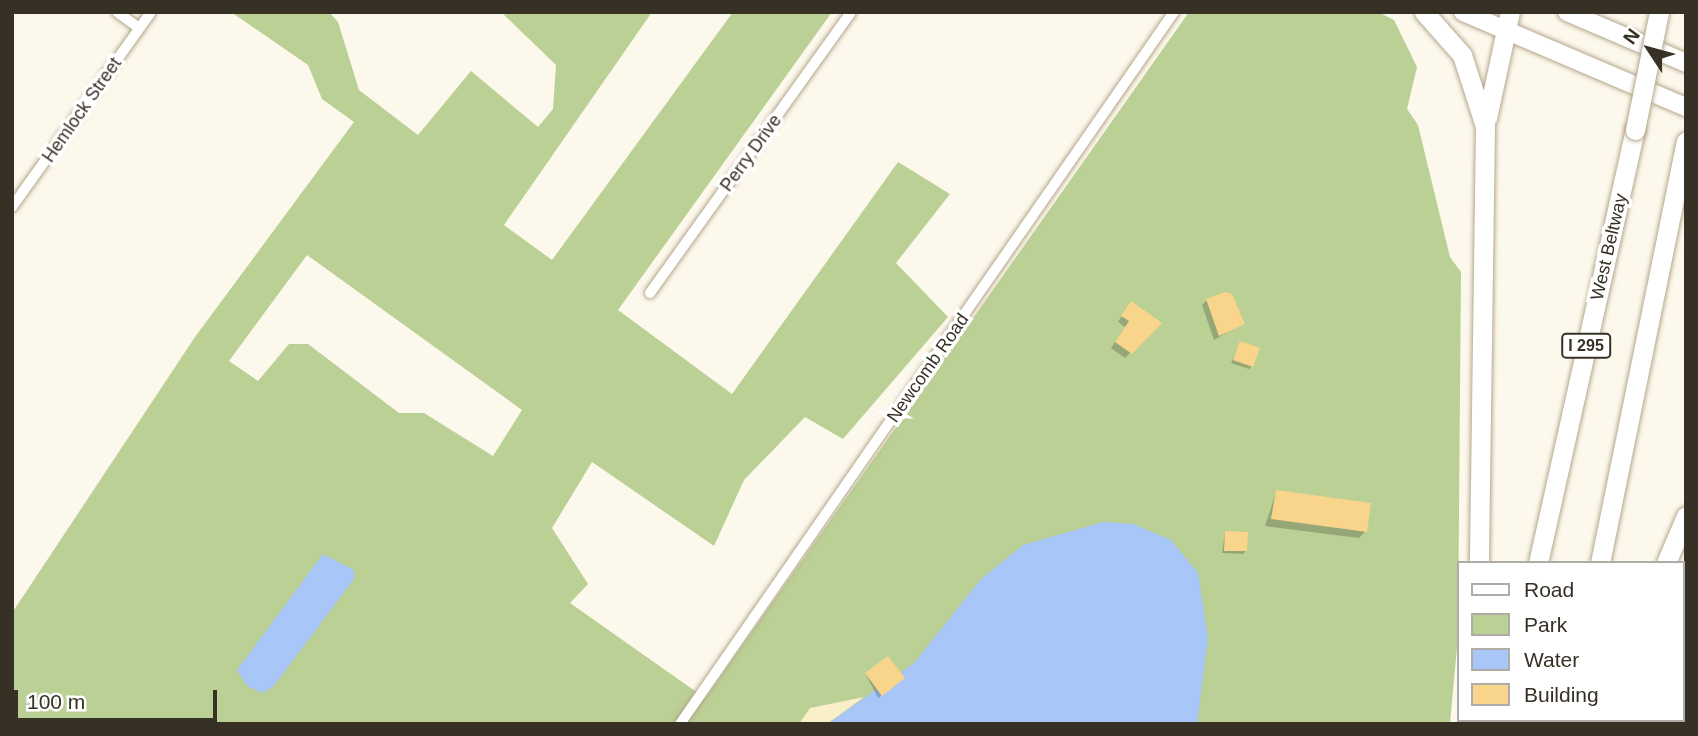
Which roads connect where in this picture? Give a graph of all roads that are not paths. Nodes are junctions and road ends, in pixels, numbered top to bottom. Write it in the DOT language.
graph roads {
  1 [pos="117,12"];
  2 [pos="151,12"];
  3 [pos="851,12"];
  4 [pos="1174,12"];
  5 [pos="1424,12"];
  6 [pos="1463,12"];
  7 [pos="1567,12"];
  8 [pos="1659,12"];
  9 [pos="1506,21"];
  10 [pos="139,29"];
  11 [pos="1686,63"];
  12 [pos="1686,107"];
  13 [pos="1485,126"];
  14 [pos="1685,147"];
  15 [pos="12,207"];
  16 [pos="650,293"];
  17 [pos="1686,516"];
  18 [pos="1479,561"];
  19 [pos="1538,561"];
  20 [pos="1600,561"];
  21 [pos="1667,561"];
  22 [pos="680,724"];
  1 -- 10 [label="street"];
  2 -- 10 [label="street, Hemlock Street"];
  3 -- 16 [label="street, Perry Drive"];
  4 -- 22 [label="street, Newcomb Road"];
  5 -- 13 [label="highway"];
  6 -- 9 [label="main road"];
  7 -- 11 [label="main road"];
  8 -- 19 [label="highway, West Beltway / I 295, bridge"];
  9 -- 12 [label="main road"];
  9 -- 13 [label="highway"];
  10 -- 15 [label="street, Hemlock Street"];
  13 -- 18 [label="highway"];
  14 -- 20 [label="highway"];
  17 -- 21 [label="highway"];
}
